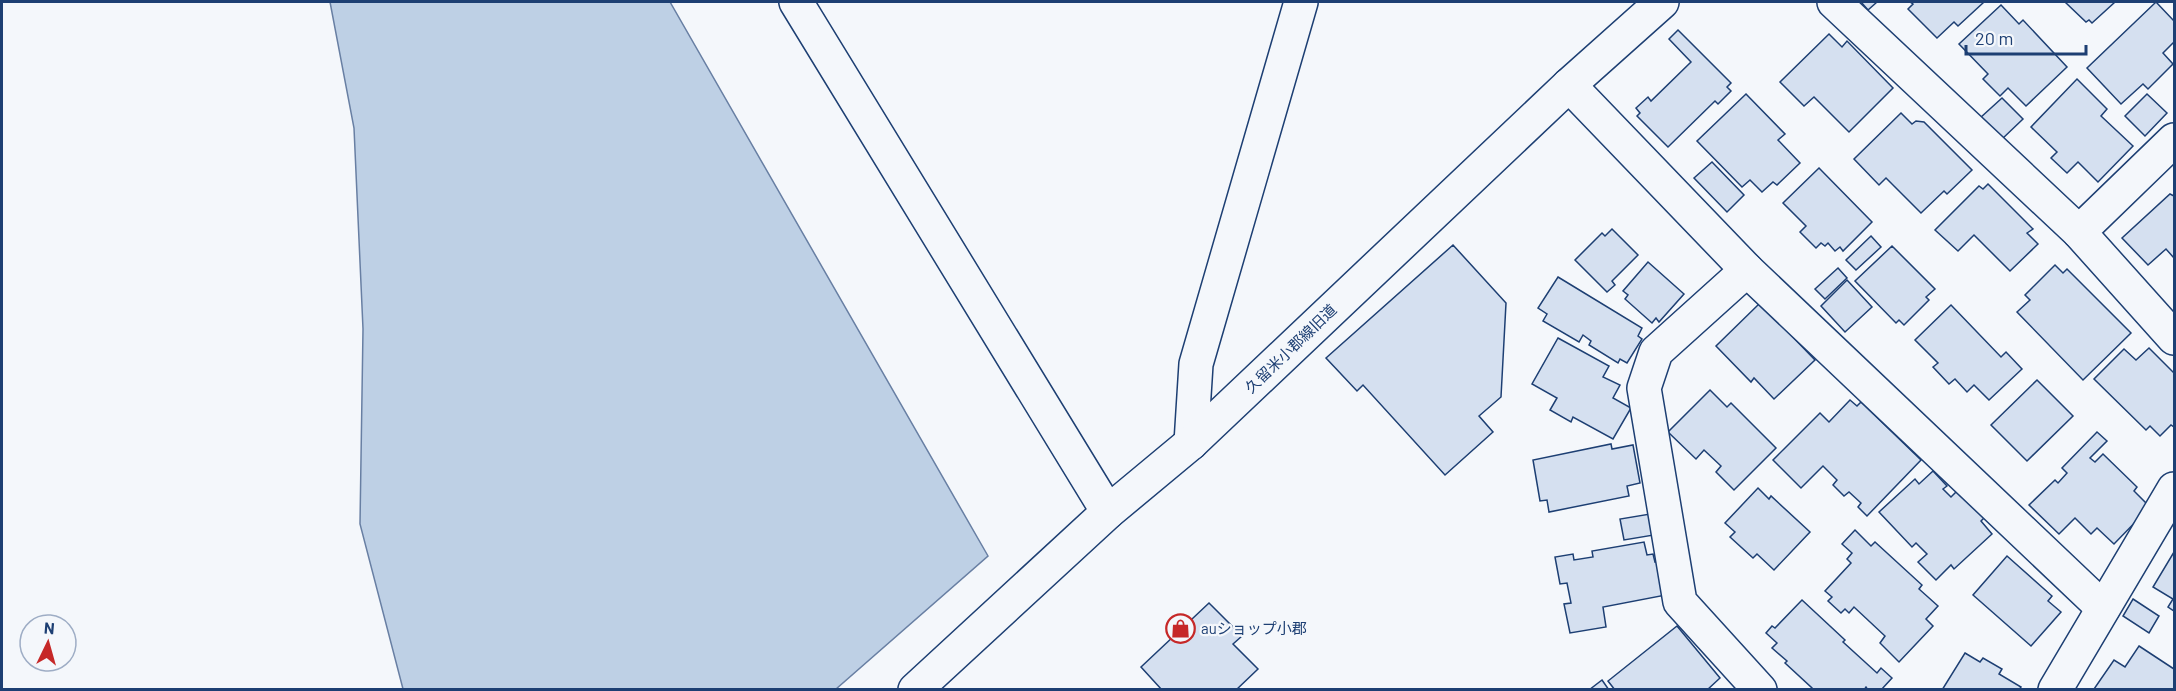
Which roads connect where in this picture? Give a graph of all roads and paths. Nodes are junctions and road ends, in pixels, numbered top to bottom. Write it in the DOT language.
graph roads {
  1 [pos="796,2"];
  2 [pos="1301,2"];
  3 [pos="1662,2"];
  4 [pos="1834,2"];
  5 [pos="1569,85"];
  6 [pos="2175,140"];
  7 [pos="2079,232"];
  8 [pos="1747,270"];
  9 [pos="2175,338"];
  10 [pos="1191,443"];
  11 [pos="2175,489"];
  12 [pos="1108,512"];
  13 [pos="2103,608"];
  14 [pos="915,690"];
  15 [pos="1760,690"];
  16 [pos="2055,690"];
  1 -- 12 [label="street"];
  2 -- 10 [label="street"];
  3 -- 5 [label="street, 久留米小郡線旧道"];
  4 -- 7 [label="street"];
  5 -- 8 [label="street"];
  5 -- 10 [label="street, 久留米小郡線旧道"];
  6 -- 7 [label="street"];
  7 -- 9 [label="street"];
  8 -- 13 [label="street"];
  8 -- 15 [label="street"];
  10 -- 12 [label="street, 久留米小郡線旧道"];
  11 -- 13 [label="street"];
  12 -- 14 [label="street, 久留米小郡線旧道"];
  13 -- 16 [label="street"];
}
